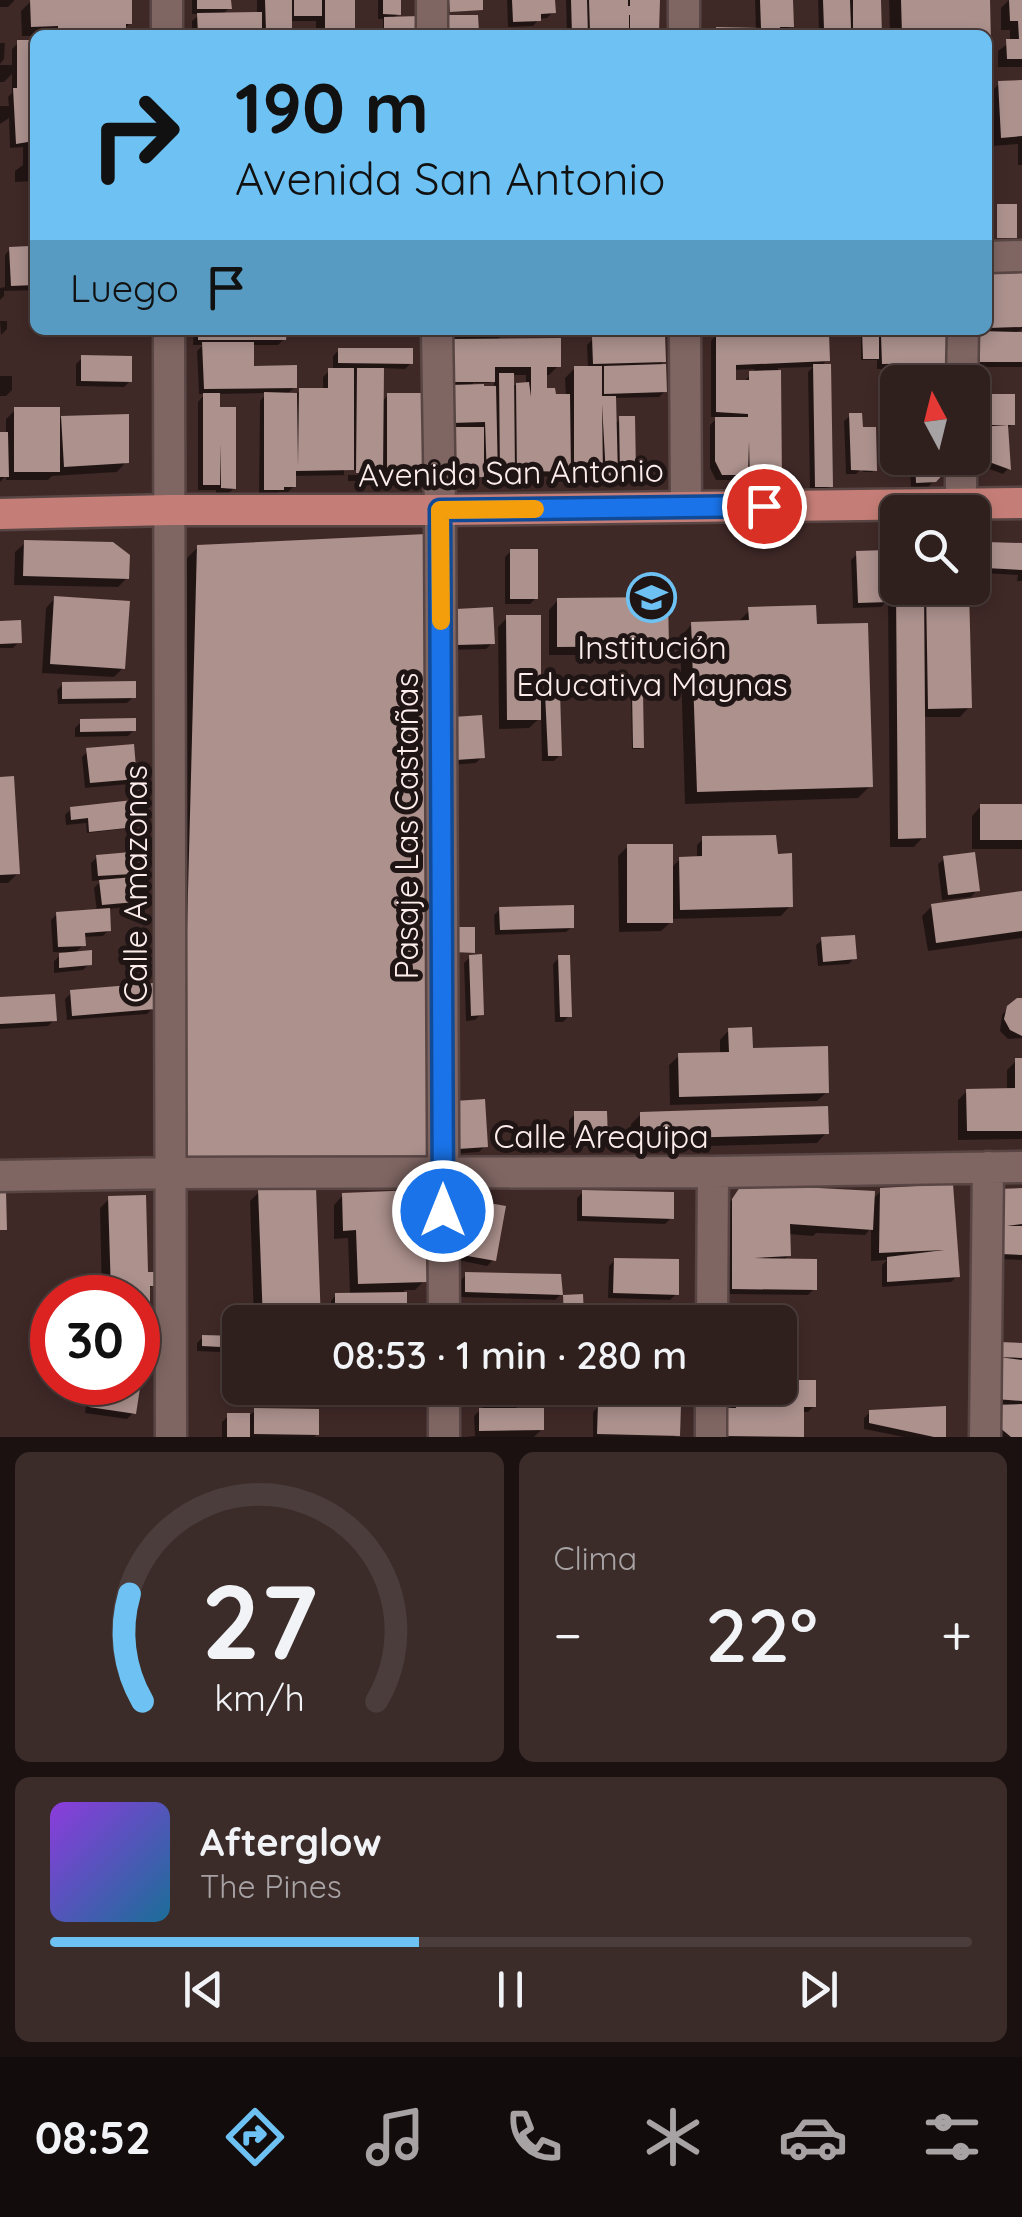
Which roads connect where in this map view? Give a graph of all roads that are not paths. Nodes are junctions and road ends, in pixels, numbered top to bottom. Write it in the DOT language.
graph roads {
  1 [pos="167,0"];
  2 [pos="432,0"];
  3 [pos="684,0"];
  4 [pos="167,30"];
  5 [pos="432,30"];
  6 [pos="684,30"];
  7 [pos="992,256"];
  8 [pos="1022,256"];
  9 [pos="169,335"];
  10 [pos="437,335"];
  11 [pos="685,335"];
  12 [pos="963,335"];
  13 [pos="962,365"];
  14 [pos="1022,503"];
  15 [pos="990,504"];
  16 [pos="880,505"];
  17 [pos="686,506"];
  18 [pos="170,510"];
  19 [pos="440,510"];
  20 [pos="0,514"];
  21 [pos="988,1167"];
  22 [pos="1022,1167"];
  23 [pos="713,1172"];
  24 [pos="172,1173"];
  25 [pos="443,1174"];
  26 [pos="0,1176"];
  27 [pos="444,1305"];
  28 [pos="712,1305"];
  29 [pos="444,1405"];
  30 [pos="711,1405"];
  31 [pos="171,1437"];
  32 [pos="444,1437"];
  33 [pos="711,1437"];
  34 [pos="985,1437"];
  1 -- 4 [label="street"];
  2 -- 5 [label="street"];
  3 -- 6 [label="street"];
  7 -- 8 [label="street"];
  9 -- 18 [label="street, Calle Amazonas"];
  10 -- 19 [label="street, Pasaje Las Castañas"];
  11 -- 17 [label="street"];
  12 -- 13 [label="street"];
  14 -- 15 [label="main road, Avenida San Antonio"];
  16 -- 17 [label="main road, Avenida San Antonio"];
  17 -- 19 [label="main road, Avenida San Antonio"];
  18 -- 19 [label="main road, Avenida San Antonio"];
  18 -- 20 [label="main road, Avenida San Antonio"];
  18 -- 24 [label="street, Calle Amazonas"];
  19 -- 25 [label="street, Pasaje Las Castañas"];
  21 -- 22 [label="street, Calle Arequipa"];
  21 -- 23 [label="street, Calle Arequipa"];
  21 -- 34 [label="street"];
  23 -- 25 [label="street, Calle Arequipa"];
  23 -- 28 [label="street"];
  24 -- 25 [label="street, Calle Arequipa"];
  24 -- 26 [label="street, Calle Arequipa"];
  24 -- 31 [label="street, Calle Amazonas"];
  25 -- 27 [label="street, Pasaje Las Castañas"];
  29 -- 32 [label="street"];
  30 -- 33 [label="street"];
}
